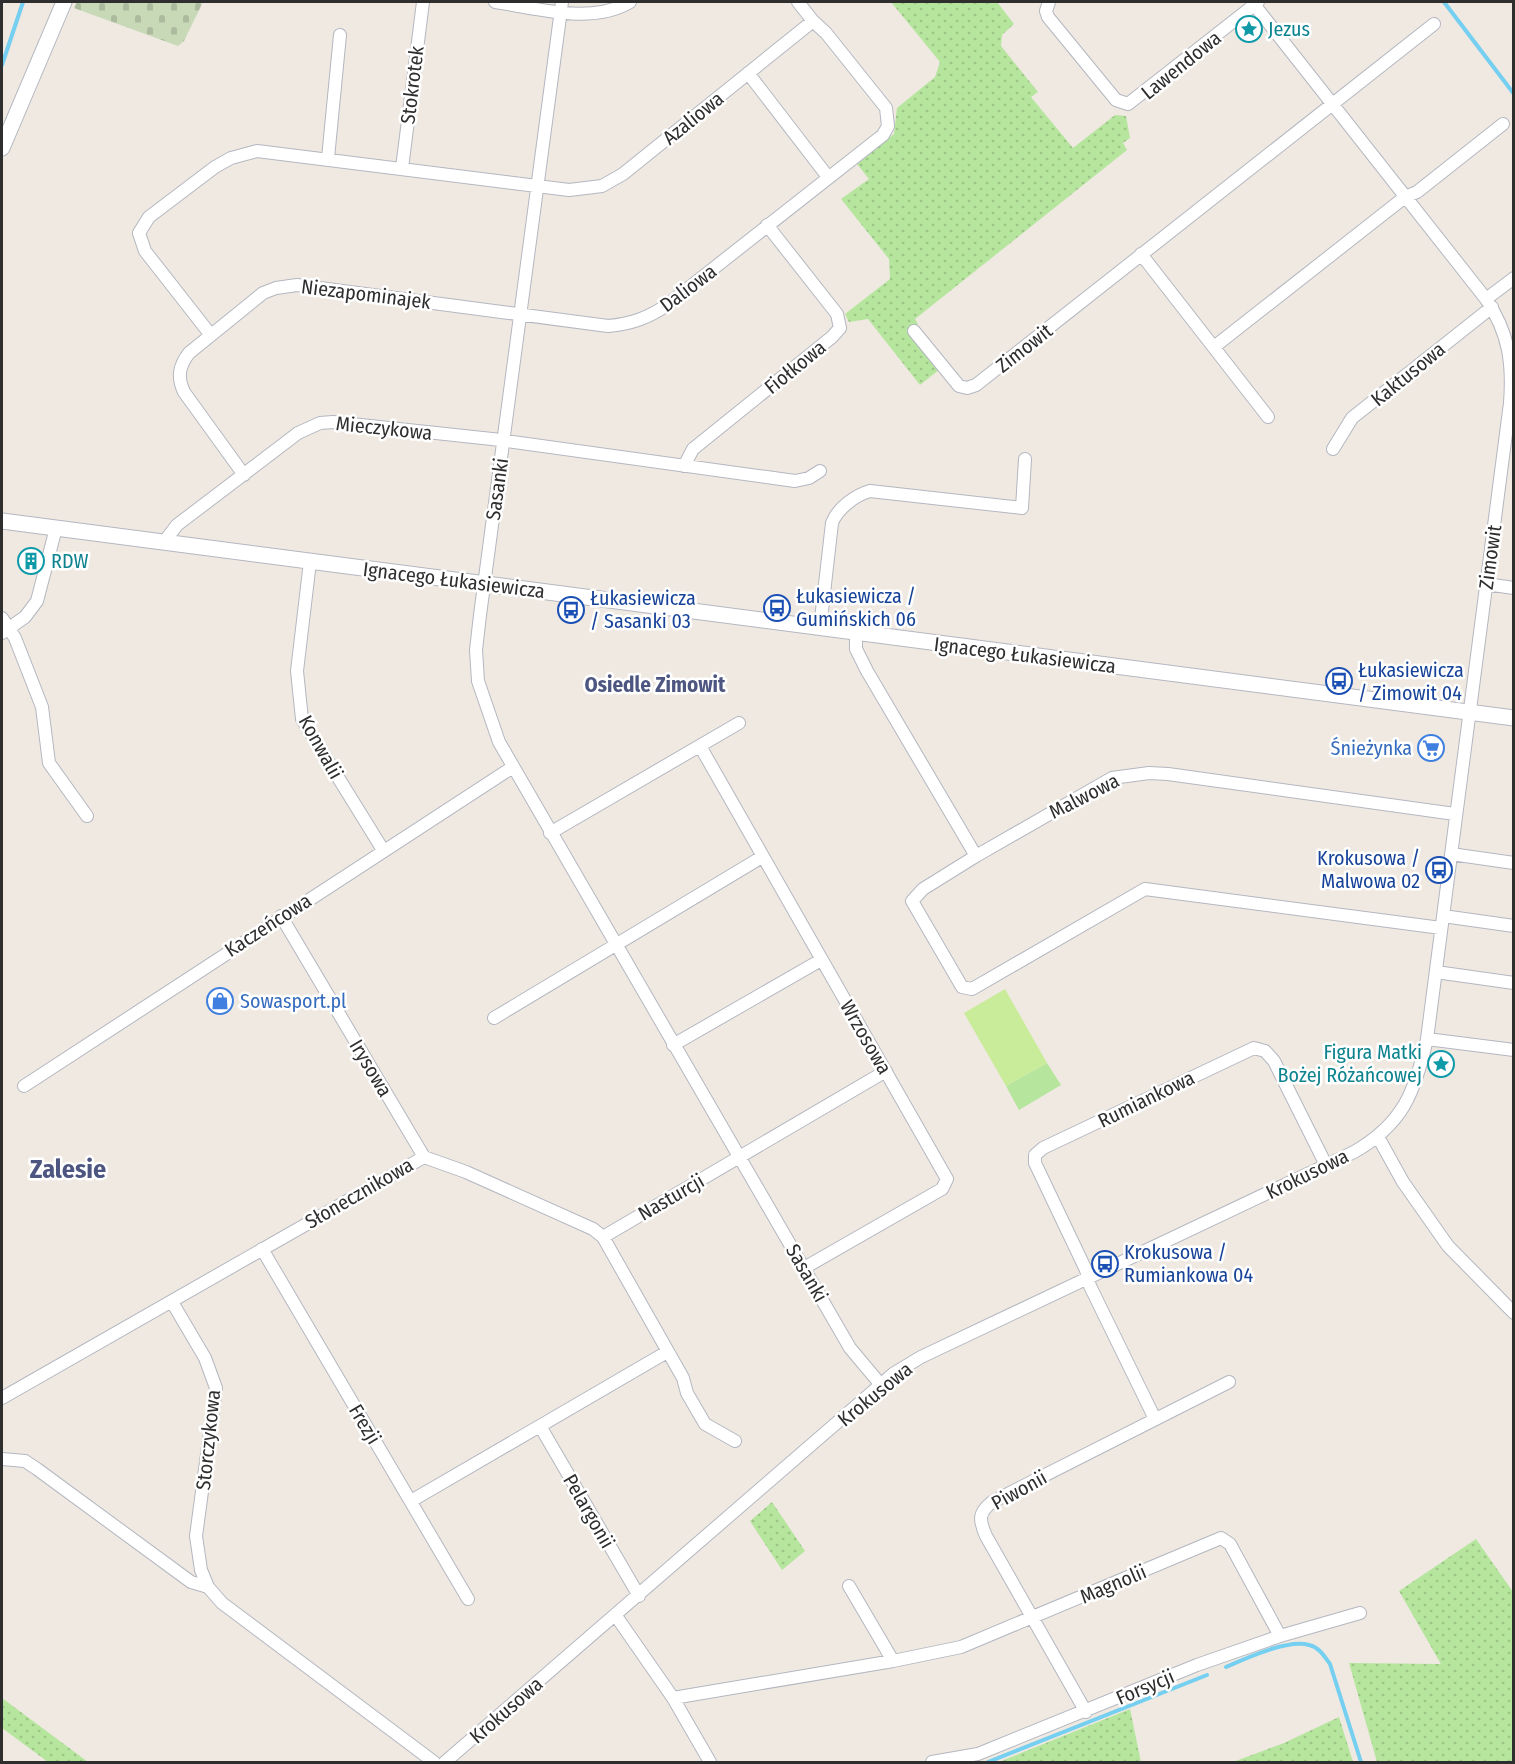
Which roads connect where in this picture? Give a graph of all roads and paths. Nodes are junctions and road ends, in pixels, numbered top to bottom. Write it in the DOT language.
graph roads {
  1 [pos="64,2"];
  2 [pos="423,2"];
  3 [pos="495,2"];
  4 [pos="630,2"];
  5 [pos="798,2"];
  6 [pos="1049,2"];
  7 [pos="1255,3"];
  8 [pos="561,6"];
  9 [pos="813,21"];
  10 [pos="1434,24"];
  11 [pos="340,35"];
  12 [pos="748,73"];
  13 [pos="1332,103"];
  14 [pos="1503,124"];
  15 [pos="2,148"];
  16 [pos="327,158"];
  17 [pos="402,168"];
  18 [pos="828,177"];
  19 [pos="538,185"];
  20 [pos="1405,196"];
  21 [pos="767,225"];
  22 [pos="1141,255"];
  23 [pos="1514,278"];
  24 [pos="1489,303"];
  25 [pos="521,313"];
  26 [pos="914,331"];
  27 [pos="210,334"];
  28 [pos="1214,347"];
  29 [pos="1268,417"];
  30 [pos="504,441"];
  31 [pos="1333,449"];
  32 [pos="1025,459"];
  33 [pos="1508,464"];
  34 [pos="684,466"];
  35 [pos="820,471"];
  36 [pos="244,475"];
  37 [pos="2,521"];
  38 [pos="56,528"];
  39 [pos="164,542"];
  40 [pos="310,561"];
  41 [pos="485,584"];
  42 [pos="1486,584"];
  43 [pos="1514,588"];
  44 [pos="4,626"];
  45 [pos="820,628"];
  46 [pos="856,633"];
  47 [pos="1469,712"];
  48 [pos="1514,718"];
  49 [pos="739,723"];
  50 [pos="700,746"];
  51 [pos="513,767"];
  52 [pos="1455,814"];
  53 [pos="87,816"];
  54 [pos="550,833"];
  55 [pos="383,850"];
  56 [pos="1451,854"];
  57 [pos="976,856"];
  58 [pos="762,857"];
  59 [pos="1514,863"];
  60 [pos="281,916"];
  61 [pos="1442,922"];
  62 [pos="1514,926"];
  63 [pos="615,945"];
  64 [pos="821,960"];
  65 [pos="1436,972"];
  66 [pos="1514,983"];
  67 [pos="494,1018"];
  68 [pos="1427,1039"];
  69 [pos="673,1045"];
  70 [pos="1514,1050"];
  71 [pos="886,1071"];
  72 [pos="24,1086"];
  73 [pos="1378,1137"];
  74 [pos="424,1157"];
  75 [pos="739,1157"];
  76 [pos="1326,1165"];
  77 [pos="603,1237"];
  78 [pos="262,1249"];
  79 [pos="804,1268"];
  80 [pos="1089,1279"];
  81 [pos="172,1302"];
  82 [pos="1514,1313"];
  83 [pos="667,1352"];
  84 [pos="1229,1382"];
  85 [pos="880,1385"];
  86 [pos="2,1398"];
  87 [pos="1155,1419"];
  88 [pos="540,1426"];
  89 [pos="735,1441"];
  90 [pos="2,1459"];
  91 [pos="411,1501"];
  92 [pos="849,1586"];
  93 [pos="208,1587"];
  94 [pos="639,1596"];
  95 [pos="468,1599"];
  96 [pos="1360,1613"];
  97 [pos="616,1616"];
  98 [pos="1033,1618"];
  99 [pos="1280,1636"];
  100 [pos="893,1662"];
  101 [pos="673,1698"];
  102 [pos="1086,1712"];
  103 [pos="434,1762"];
  104 [pos="445,1762"];
  105 [pos="710,1762"];
  106 [pos="932,1762"];
  1 -- 15 [label="street"];
  2 -- 17 [label="street, Stokrotek"];
  3 -- 8 [label="street"];
  4 -- 8 [label="street"];
  5 -- 9 [label="street"];
  6 -- 7 [label="street, Lawendowa"];
  7 -- 13 [label="street, Zimowit"];
  8 -- 19 [label="street, Sasanki"];
  9 -- 12 [label="street, Azaliowa"];
  9 -- 18 [label="street, Daliowa"];
  10 -- 13 [label="street, Zimowit"];
  11 -- 16 [label="street"];
  12 -- 18 [label="street"];
  12 -- 19 [label="street, Azaliowa"];
  13 -- 20 [label="street, Zimowit"];
  13 -- 22 [label="street, Zimowit"];
  14 -- 20 [label="street"];
  16 -- 17 [label="street"];
  16 -- 27 [label="street"];
  17 -- 19 [label="street"];
  18 -- 21 [label="street, Daliowa"];
  19 -- 25 [label="street, Sasanki"];
  20 -- 24 [label="street, Zimowit"];
  20 -- 28 [label="street"];
  21 -- 25 [label="street, Daliowa"];
  21 -- 34 [label="street, Fiołkowa"];
  22 -- 26 [label="street, Zimowit"];
  22 -- 28 [label="street"];
  23 -- 24 [label="street"];
  24 -- 31 [label="street, Kaktusowa"];
  24 -- 33 [label="street, Zimowit"];
  25 -- 27 [label="street, Niezapominajek"];
  25 -- 30 [label="street, Sasanki"];
  27 -- 36 [label="street"];
  28 -- 29 [label="street"];
  30 -- 34 [label="street"];
  30 -- 36 [label="street, Mieczykowa"];
  30 -- 41 [label="street, Sasanki"];
  32 -- 45 [label="street"];
  33 -- 42 [label="street, Zimowit"];
  34 -- 35 [label="street"];
  36 -- 39 [label="street, Mieczykowa"];
  37 -- 38 [label="street, Ignacego Łukasiewicza"];
  38 -- 39 [label="street, Ignacego Łukasiewicza"];
  38 -- 44 [label="street"];
  39 -- 40 [label="street, Ignacego Łukasiewicza"];
  40 -- 41 [label="street, Ignacego Łukasiewicza"];
  40 -- 55 [label="street, Konwalii"];
  41 -- 45 [label="street, Ignacego Łukasiewicza"];
  41 -- 51 [label="street, Sasanki"];
  42 -- 43 [label="street"];
  42 -- 47 [label="street, Zimowit"];
  44 -- 53 [label="street"];
  45 -- 46 [label="street, Ignacego Łukasiewicza"];
  46 -- 47 [label="street, Ignacego Łukasiewicza"];
  46 -- 57 [label="street"];
  47 -- 48 [label="street, Ignacego Łukasiewicza"];
  47 -- 52 [label="street, Krokusowa"];
  49 -- 50 [label="street"];
  50 -- 54 [label="street"];
  50 -- 58 [label="street, Wrzosowa"];
  51 -- 54 [label="street, Sasanki"];
  51 -- 55 [label="street, Kaczeńcowa"];
  52 -- 56 [label="street, Krokusowa"];
  52 -- 57 [label="street, Malwowa"];
  54 -- 63 [label="street, Sasanki"];
  55 -- 60 [label="street, Kaczeńcowa"];
  56 -- 59 [label="street"];
  56 -- 61 [label="street, Krokusowa"];
  57 -- 61 [label="street"];
  58 -- 63 [label="street"];
  58 -- 64 [label="street, Wrzosowa"];
  60 -- 72 [label="street, Kaczeńcowa"];
  60 -- 74 [label="street, Irysowa"];
  61 -- 62 [label="street"];
  61 -- 65 [label="street, Krokusowa"];
  63 -- 67 [label="street"];
  63 -- 69 [label="street, Sasanki"];
  64 -- 69 [label="street"];
  64 -- 71 [label="street, Wrzosowa"];
  65 -- 66 [label="street"];
  65 -- 68 [label="street, Krokusowa"];
  68 -- 70 [label="street"];
  68 -- 73 [label="street, Krokusowa"];
  69 -- 75 [label="street, Sasanki"];
  71 -- 75 [label="street"];
  71 -- 79 [label="street, Wrzosowa"];
  73 -- 76 [label="street, Krokusowa"];
  73 -- 82 [label="street"];
  74 -- 77 [label="street, Słonecznikowa"];
  74 -- 78 [label="street, Słonecznikowa"];
  75 -- 77 [label="street, Nasturcji"];
  75 -- 79 [label="street, Sasanki"];
  76 -- 80 [label="street, Krokusowa"];
  76 -- 80 [label="street, Rumiankowa"];
  77 -- 83 [label="street"];
  78 -- 81 [label="street, Słonecznikowa"];
  78 -- 91 [label="street, Frezji"];
  79 -- 85 [label="street, Sasanki"];
  80 -- 85 [label="street, Krokusowa"];
  80 -- 87 [label="street"];
  81 -- 86 [label="street, Słonecznikowa"];
  81 -- 93 [label="street, Storczykowa"];
  83 -- 88 [label="street"];
  83 -- 89 [label="street"];
  84 -- 87 [label="street, Piwonii"];
  85 -- 94 [label="street, Krokusowa"];
  87 -- 98 [label="street, Piwonii"];
  88 -- 91 [label="street"];
  88 -- 94 [label="street, Pelargonii"];
  90 -- 93 [label="street, Storczykowa"];
  91 -- 95 [label="street, Frezji"];
  92 -- 100 [label="street"];
  93 -- 103 [label="street, Storczykowa"];
  94 -- 97 [label="street, Krokusowa"];
  96 -- 99 [label="street, Forsycji"];
  97 -- 101 [label="street"];
  97 -- 104 [label="street, Krokusowa"];
  98 -- 99 [label="street, Magnolii"];
  98 -- 100 [label="street, Magnolii"];
  98 -- 102 [label="street, Piwonii"];
  99 -- 102 [label="street, Forsycji"];
  100 -- 101 [label="street, Magnolii"];
  101 -- 105 [label="street"];
  102 -- 106 [label="street, Forsycji"];
}
